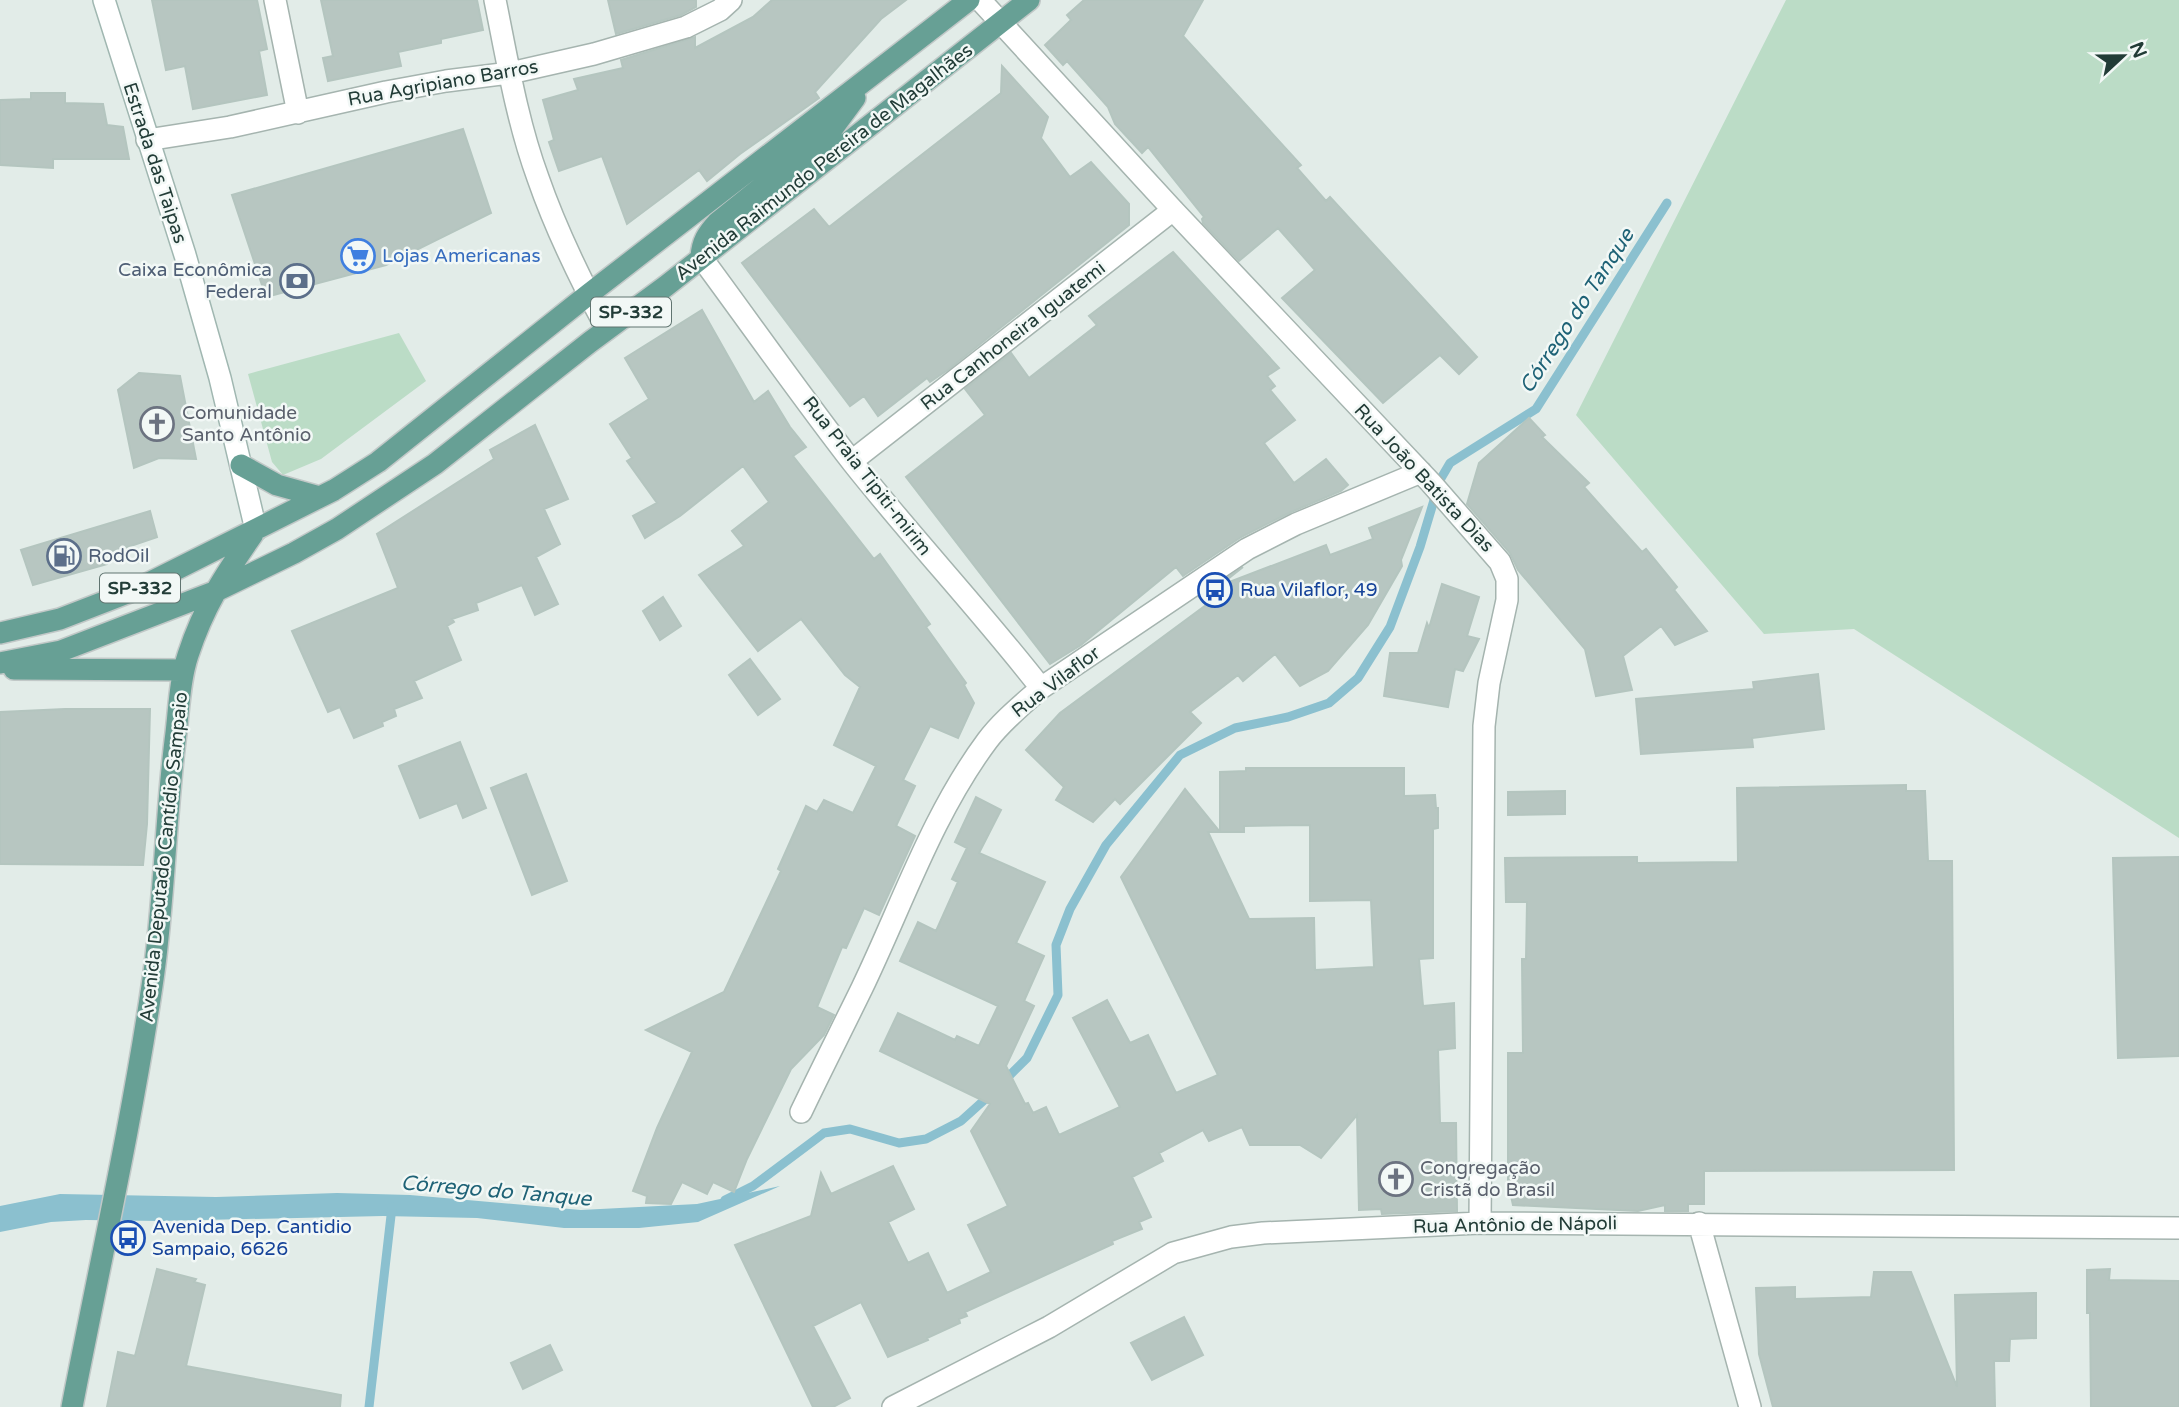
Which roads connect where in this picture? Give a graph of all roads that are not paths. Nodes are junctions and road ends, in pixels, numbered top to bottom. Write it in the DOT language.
graph roads {
  1 [pos="104,0"];
  2 [pos="275,0"];
  3 [pos="495,0"];
  4 [pos="969,0"];
  5 [pos="980,0"];
  6 [pos="1029,0"];
  7 [pos="723,3"];
  8 [pos="1000,23"];
  9 [pos="510,73"];
  10 [pos="870,76"];
  11 [pos="298,113"];
  12 [pos="147,140"];
  13 [pos="1173,210"];
  14 [pos="701,257"];
  15 [pos="589,294"];
  16 [pos="607,329"];
  17 [pos="852,461"];
  18 [pos="241,465"];
  19 [pos="1426,478"];
  20 [pos="320,497"];
  21 [pos="256,530"];
  22 [pos="214,592"];
  23 [pos="0,633"];
  24 [pos="0,663"];
  25 [pos="0,669"];
  26 [pos="184,670"];
  27 [pos="1041,688"];
  28 [pos="801,1112"];
  29 [pos="1480,1223"];
  30 [pos="1699,1223"];
  31 [pos="2179,1228"];
  32 [pos="72,1407"];
  33 [pos="892,1407"];
  34 [pos="1750,1407"];
  1 -- 12 [label="street, Estrada das Taipas"];
  2 -- 11 [label="street"];
  3 -- 9 [label="street"];
  4 -- 10 [label="main road, Avenida Raimundo Pereira de Magalhães / SP-332"];
  5 -- 8 [label="street, Rua João Batista Dias"];
  6 -- 8 [label="main road, Avenida Raimundo Pereira de Magalhães / SP-332"];
  7 -- 9 [label="street, Rua Agripiano Barros"];
  8 -- 13 [label="street, Rua João Batista Dias"];
  8 -- 14 [label="main road, Avenida Raimundo Pereira de Magalhães / SP-332"];
  9 -- 11 [label="street, Rua Agripiano Barros"];
  9 -- 15 [label="street"];
  10 -- 14 [label="main road"];
  10 -- 15 [label="main road, Avenida Raimundo Pereira de Magalhães / SP-332"];
  11 -- 12 [label="street, Rua Agripiano Barros"];
  12 -- 18 [label="street, Estrada das Taipas"];
  13 -- 17 [label="street, Rua Canhoneira Iguatemi"];
  13 -- 19 [label="street, Rua João Batista Dias"];
  14 -- 16 [label="main road, Avenida Raimundo Pereira de Magalhães / SP-332"];
  14 -- 17 [label="street, Rua Praia Tipiti-mirim"];
  15 -- 16 [label="street"];
  15 -- 20 [label="main road, Avenida Raimundo Pereira de Magalhães / SP-332"];
  16 -- 22 [label="main road, Avenida Raimundo Pereira de Magalhães / SP-332"];
  17 -- 27 [label="street, Rua Praia Tipiti-mirim"];
  18 -- 20 [label="main road"];
  18 -- 21 [label="street, Estrada das Taipas"];
  19 -- 27 [label="street, Rua Vilaflor"];
  19 -- 29 [label="street, Rua João Batista Dias"];
  20 -- 21 [label="main road, Avenida Raimundo Pereira de Magalhães / SP-332"];
  21 -- 22 [label="main road, Avenida Deputado Cantídio Sampaio"];
  21 -- 23 [label="main road, Avenida Raimundo Pereira de Magalhães / SP-332"];
  22 -- 24 [label="main road, Avenida Raimundo Pereira de Magalhães / SP-332"];
  22 -- 26 [label="main road, Avenida Deputado Cantídio Sampaio"];
  25 -- 26 [label="main road"];
  26 -- 32 [label="main road, Avenida Deputado Cantídio Sampaio"];
  27 -- 28 [label="street, Rua Vilaflor"];
  29 -- 30 [label="street, Rua Antônio de Nápoli"];
  29 -- 33 [label="street, Rua Antônio de Nápoli"];
  30 -- 31 [label="street, Rua Antônio de Nápoli"];
  30 -- 34 [label="street"];
}
